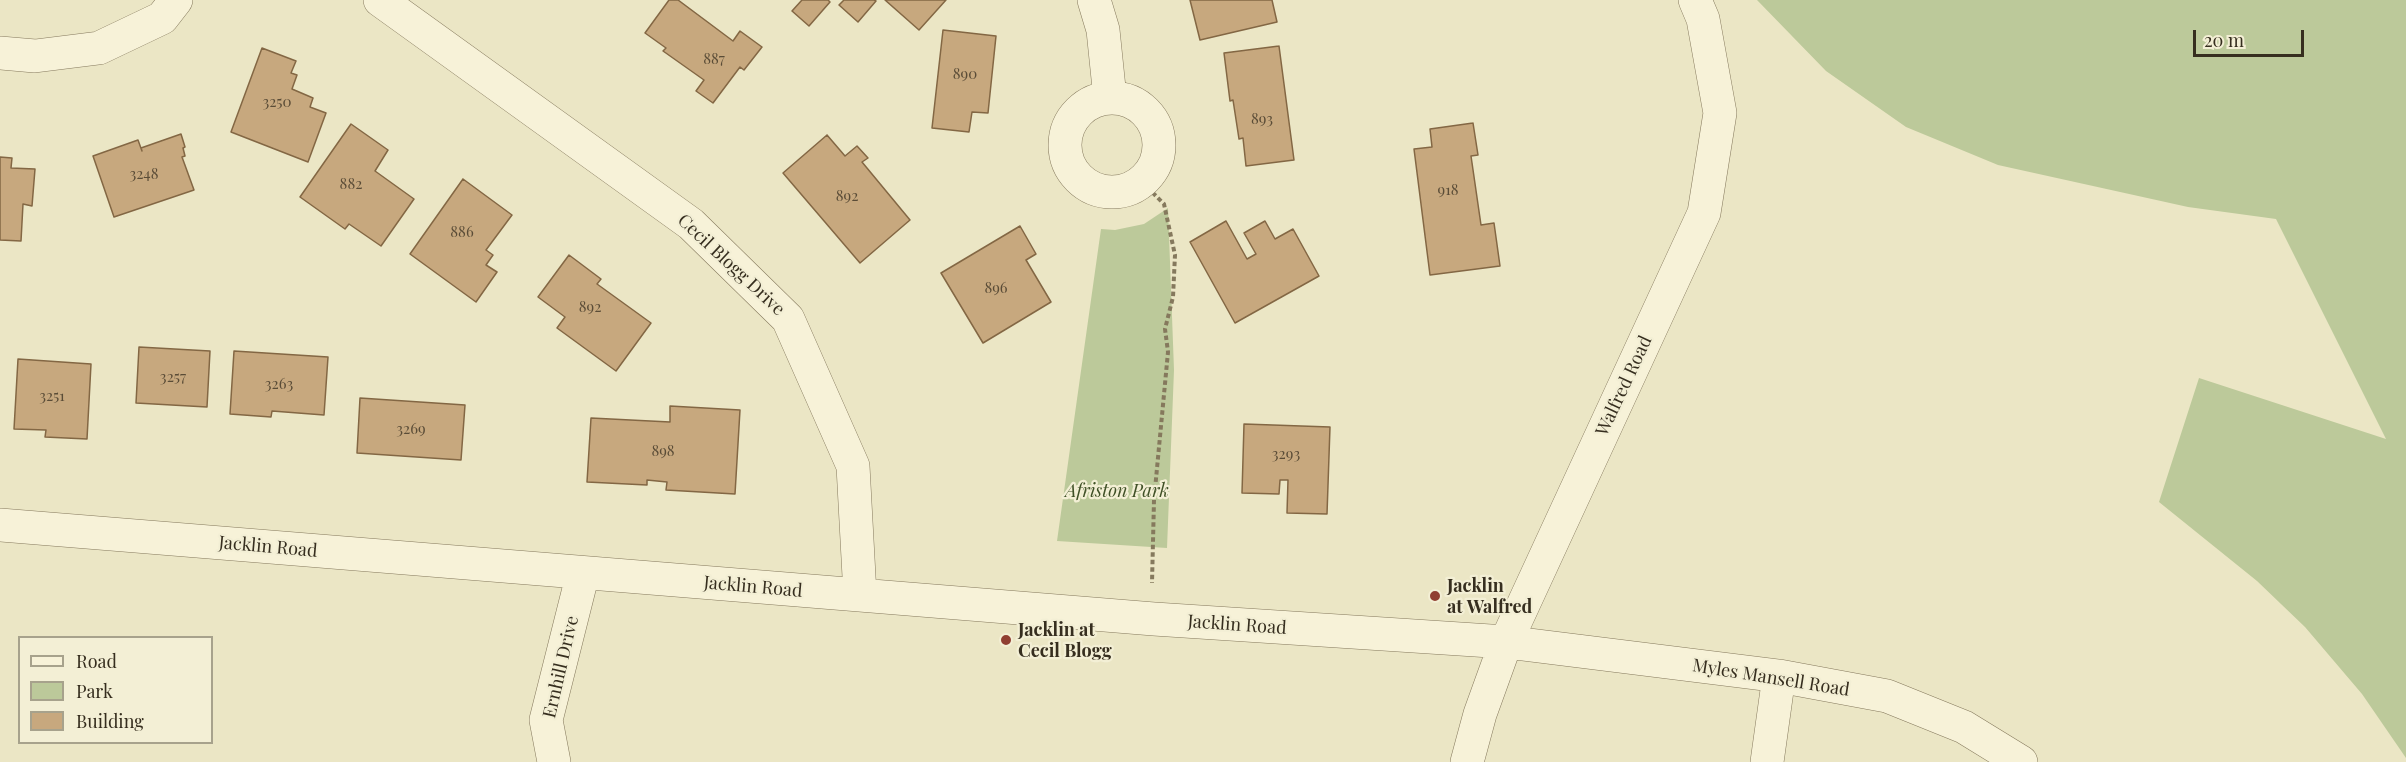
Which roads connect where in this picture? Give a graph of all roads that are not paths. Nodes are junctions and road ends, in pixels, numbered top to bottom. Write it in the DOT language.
graph roads {
  1 [pos="176,0"];
  2 [pos="380,0"];
  3 [pos="1094,0"];
  4 [pos="1695,0"];
  5 [pos="0,53"];
  6 [pos="1110,98"];
  7 [pos="0,525"];
  8 [pos="583,573"];
  9 [pos="860,595"];
  10 [pos="1506,642"];
  11 [pos="1779,676"];
  12 [pos="554,762"];
  13 [pos="1467,762"];
  14 [pos="1767,762"];
  15 [pos="2022,762"];
  1 -- 5 [label="street"];
  2 -- 9 [label="street, Cecil Blogg Drive"];
  3 -- 6 [label="street"];
  4 -- 10 [label="street, Walfred Road"];
  6 -- 6 [label="street"];
  7 -- 8 [label="street, Jacklin Road"];
  8 -- 9 [label="street, Jacklin Road"];
  8 -- 12 [label="street, Ernhill Drive"];
  9 -- 10 [label="street, Jacklin Road"];
  10 -- 11 [label="street, Myles Mansell Road"];
  10 -- 13 [label="street, Walfred Road"];
  11 -- 14 [label="street"];
  11 -- 15 [label="street, Myles Mansell Road"];
}
